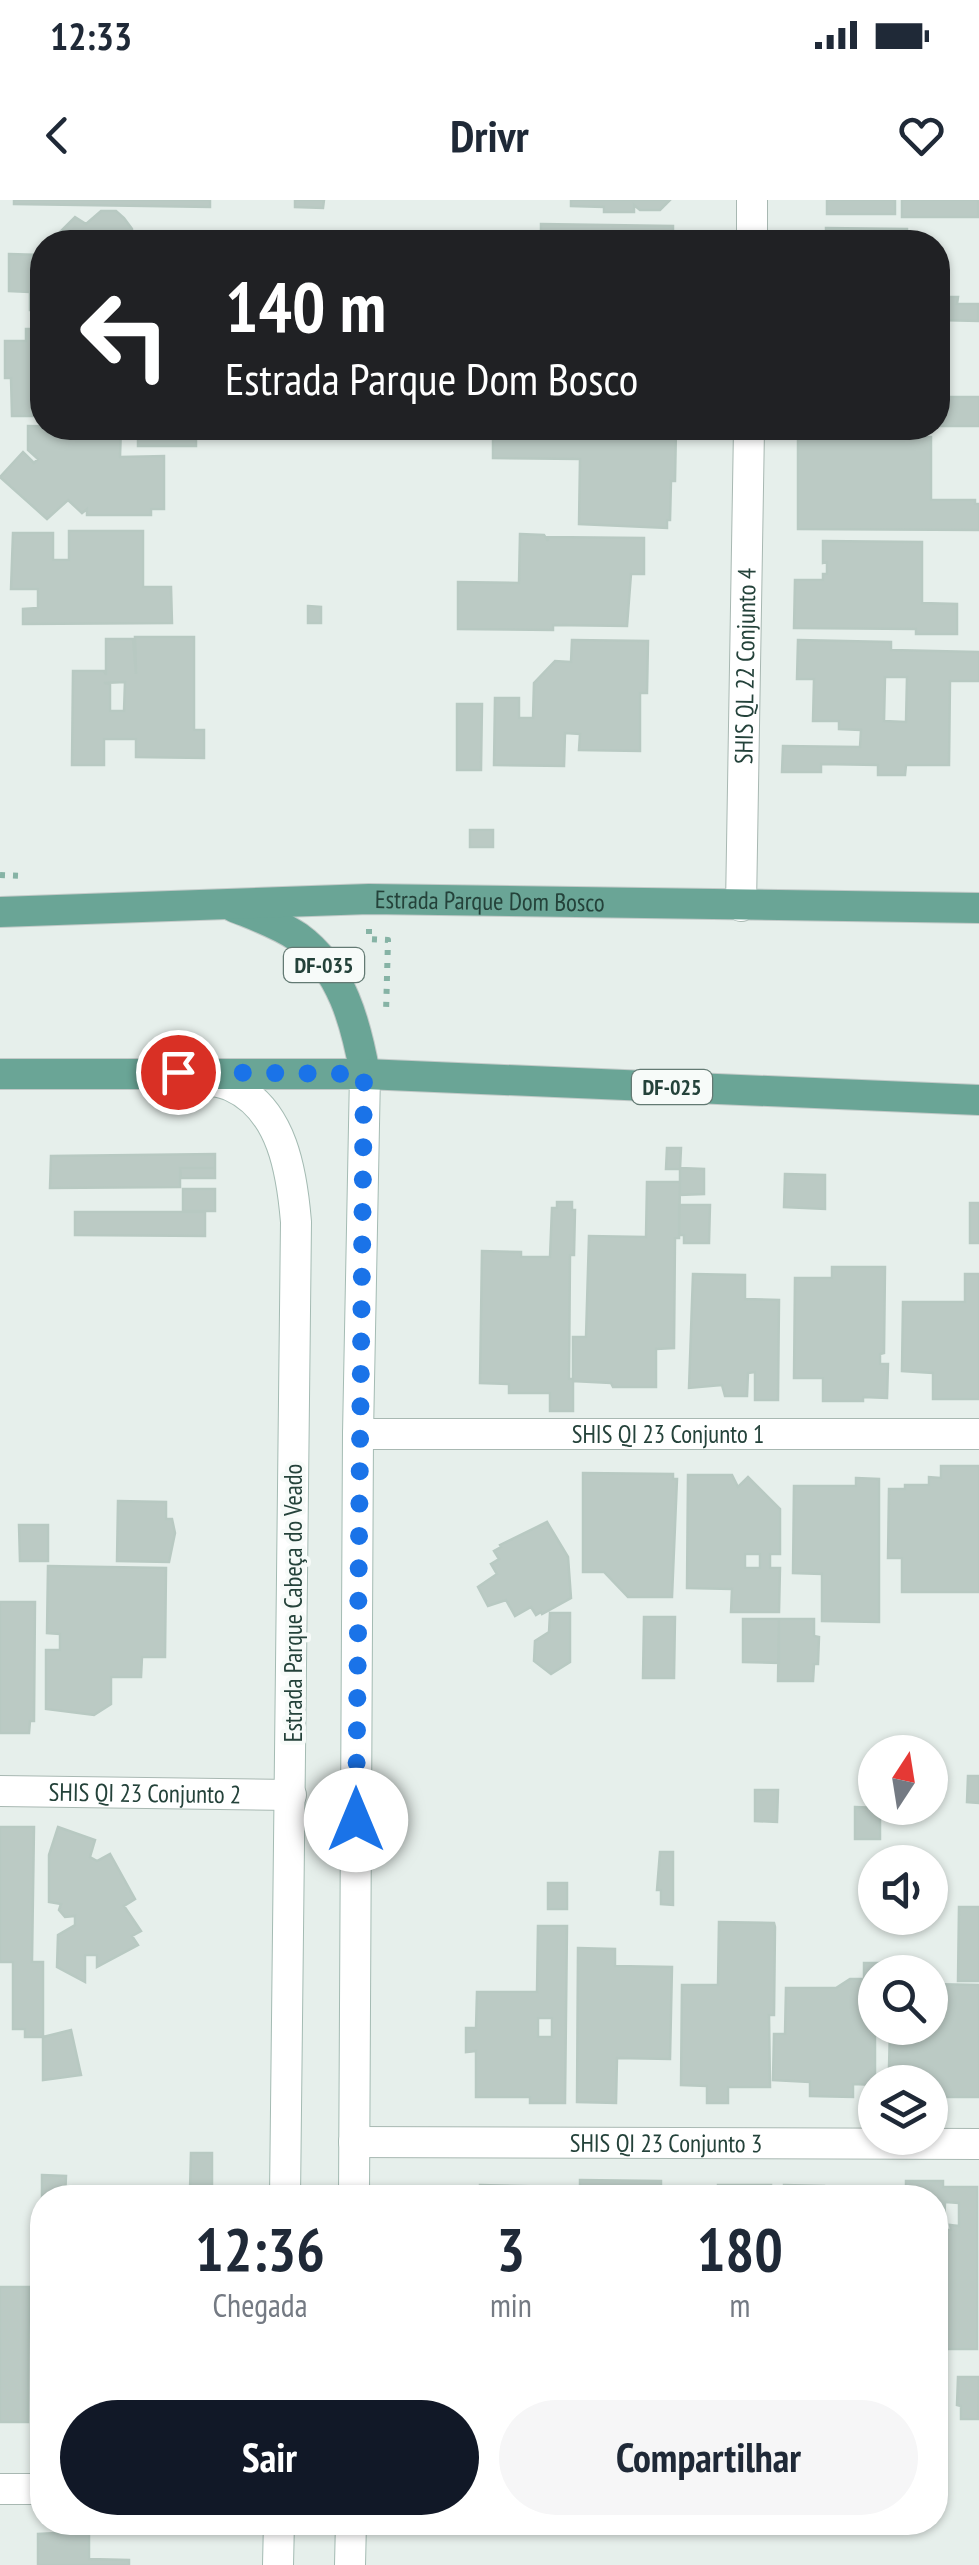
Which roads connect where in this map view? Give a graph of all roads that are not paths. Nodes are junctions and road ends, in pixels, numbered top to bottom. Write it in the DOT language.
graph roads {
  1 [pos="752,200"];
  2 [pos="752,230"];
  3 [pos="748,440"];
  4 [pos="226,903"];
  5 [pos="741,906"];
  6 [pos="979,908"];
  7 [pos="0,912"];
  8 [pos="178,1072"];
  9 [pos="0,1074"];
  10 [pos="364,1074"];
  11 [pos="979,1100"];
  12 [pos="358,1434"];
  13 [pos="979,1434"];
  14 [pos="0,1791"];
  15 [pos="292,1795"];
  16 [pos="354,2142"];
  17 [pos="979,2144"];
  18 [pos="284,2185"];
  19 [pos="354,2185"];
  20 [pos="0,2489"];
  21 [pos="30,2489"];
  22 [pos="279,2535"];
  23 [pos="351,2535"];
  24 [pos="278,2565"];
  25 [pos="350,2565"];
  1 -- 2 [label="main road"];
  3 -- 5 [label="main road, SHIS QL 22 Conjunto 4"];
  4 -- 5 [label="main road, Estrada Parque Dom Bosco"];
  4 -- 7 [label="main road, Estrada Parque Dom Bosco"];
  4 -- 10 [label="main road, DF-035"];
  5 -- 6 [label="main road, Estrada Parque Dom Bosco"];
  8 -- 9 [label="main road, DF-025"];
  8 -- 10 [label="main road, DF-025"];
  8 -- 15 [label="main road, Estrada Parque Cabeça do Veado"];
  10 -- 11 [label="main road, DF-025"];
  10 -- 12 [label="main road, DF-035"];
  12 -- 13 [label="main road, SHIS QI 23 Conjunto 1"];
  12 -- 16 [label="main road, DF-035"];
  14 -- 15 [label="main road, SHIS QI 23 Conjunto 2"];
  15 -- 18 [label="main road, Estrada Parque Cabeça do Veado"];
  16 -- 17 [label="main road, SHIS QI 23 Conjunto 3"];
  16 -- 19 [label="main road, DF-035"];
  20 -- 21 [label="main road"];
  22 -- 24 [label="main road"];
  23 -- 25 [label="main road"];
}
